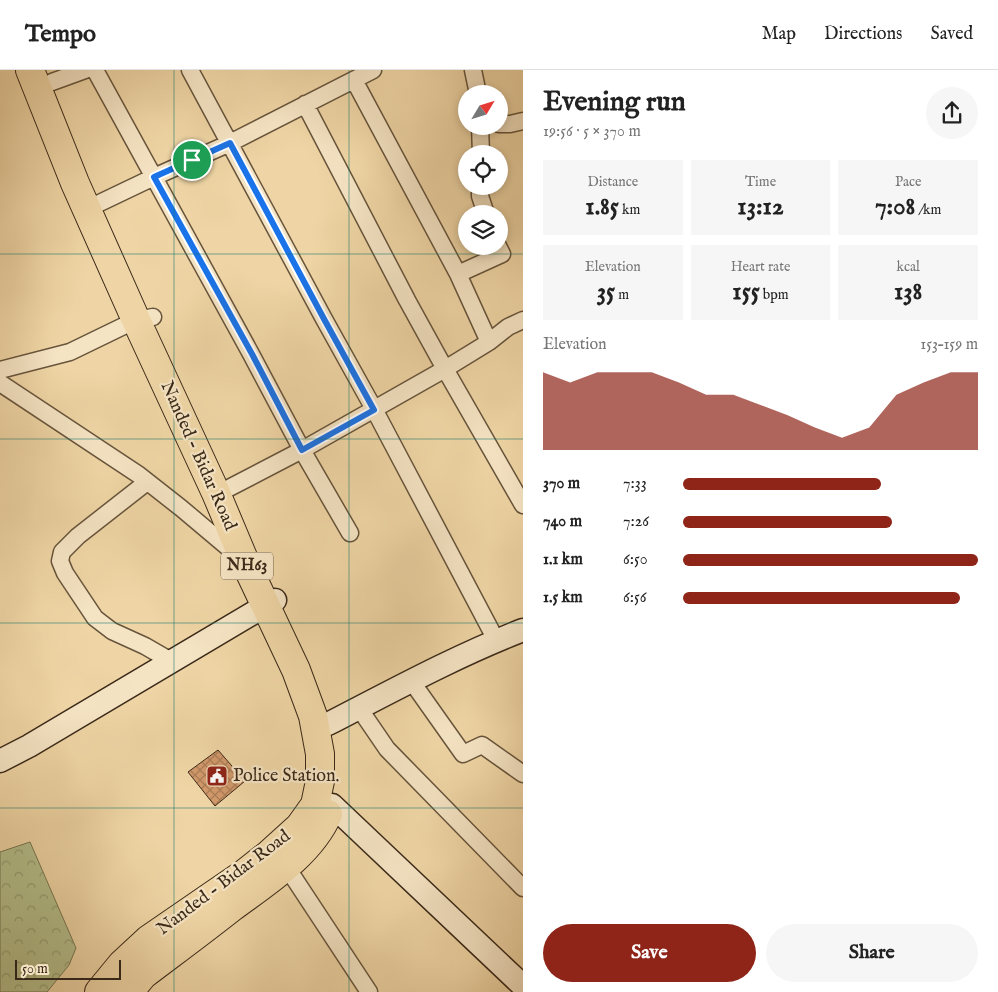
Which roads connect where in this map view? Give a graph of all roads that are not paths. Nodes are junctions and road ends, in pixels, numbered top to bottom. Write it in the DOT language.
graph roads {
  1 [pos="85,70"];
  2 [pos="95,70"];
  3 [pos="190,70"];
  4 [pos="373,70"];
  5 [pos="473,70"];
  6 [pos="43,74"];
  7 [pos="354,80"];
  8 [pos="476,85"];
  9 [pos="305,104"];
  10 [pos="523,121"];
  11 [pos="508,124"];
  12 [pos="230,143"];
  13 [pos="154,177"];
  14 [pos="94,206"];
  15 [pos="500,255"];
  16 [pos="458,274"];
  17 [pos="144,318"];
  18 [pos="523,320"];
  19 [pos="489,342"];
  20 [pos="445,369"];
  21 [pos="0,370"];
  22 [pos="0,383"];
  23 [pos="374,410"];
  24 [pos="302,450"];
  25 [pos="516,478"];
  26 [pos="147,482"];
  27 [pos="227,489"];
  28 [pos="523,505"];
  29 [pos="350,532"];
  30 [pos="245,562"];
  31 [pos="270,603"];
  32 [pos="523,630"];
  33 [pos="496,640"];
  34 [pos="171,662"];
  35 [pos="412,682"];
  36 [pos="359,708"];
  37 [pos="328,724"];
  38 [pos="0,761"];
  39 [pos="523,774"];
  40 [pos="332,805"];
  41 [pos="286,866"];
  42 [pos="523,888"];
  43 [pos="523,986"];
  44 [pos="99,992"];
  45 [pos="129,992"];
  46 [pos="370,992"];
  1 -- 6 [label="street"];
  2 -- 13 [label="street"];
  3 -- 12 [label="street"];
  4 -- 7 [label="street"];
  5 -- 8 [label="street"];
  6 -- 14 [label="highway, Nanded - Bidar Road / NH63"];
  7 -- 9 [label="street"];
  7 -- 16 [label="street"];
  9 -- 12 [label="street"];
  9 -- 20 [label="street"];
  10 -- 11 [label="street"];
  12 -- 13 [label="street"];
  12 -- 23 [label="street"];
  13 -- 14 [label="street"];
  13 -- 24 [label="street"];
  14 -- 17 [label="highway, Nanded - Bidar Road / NH63"];
  15 -- 16 [label="street"];
  16 -- 19 [label="street"];
  17 -- 21 [label="street"];
  17 -- 27 [label="highway, Nanded - Bidar Road / NH63"];
  17 -- 30 [label="highway, Nanded - Bidar Road / NH63"];
  18 -- 19 [label="street"];
  19 -- 20 [label="street"];
  20 -- 23 [label="street"];
  20 -- 25 [label="street"];
  22 -- 26 [label="street"];
  23 -- 24 [label="street"];
  23 -- 33 [label="street"];
  24 -- 27 [label="street"];
  24 -- 29 [label="street"];
  25 -- 28 [label="street"];
  26 -- 30 [label="street"];
  26 -- 34 [label="street"];
  27 -- 31 [label="highway, Nanded - Bidar Road / NH63"];
  30 -- 31 [label="highway, Nanded - Bidar Road / NH63"];
  31 -- 34 [label="street"];
  31 -- 37 [label="highway, Nanded - Bidar Road / NH63"];
  31 -- 44 [label="highway, Nanded - Bidar Road / NH63"];
  32 -- 33 [label="street"];
  33 -- 35 [label="street"];
  34 -- 38 [label="street"];
  35 -- 36 [label="street"];
  35 -- 39 [label="street"];
  36 -- 37 [label="street"];
  36 -- 42 [label="street"];
  37 -- 40 [label="highway, Nanded - Bidar Road / NH63"];
  40 -- 41 [label="highway, Nanded - Bidar Road / NH63"];
  40 -- 43 [label="street"];
  41 -- 45 [label="highway, Nanded - Bidar Road / NH63"];
  41 -- 46 [label="street"];
}
